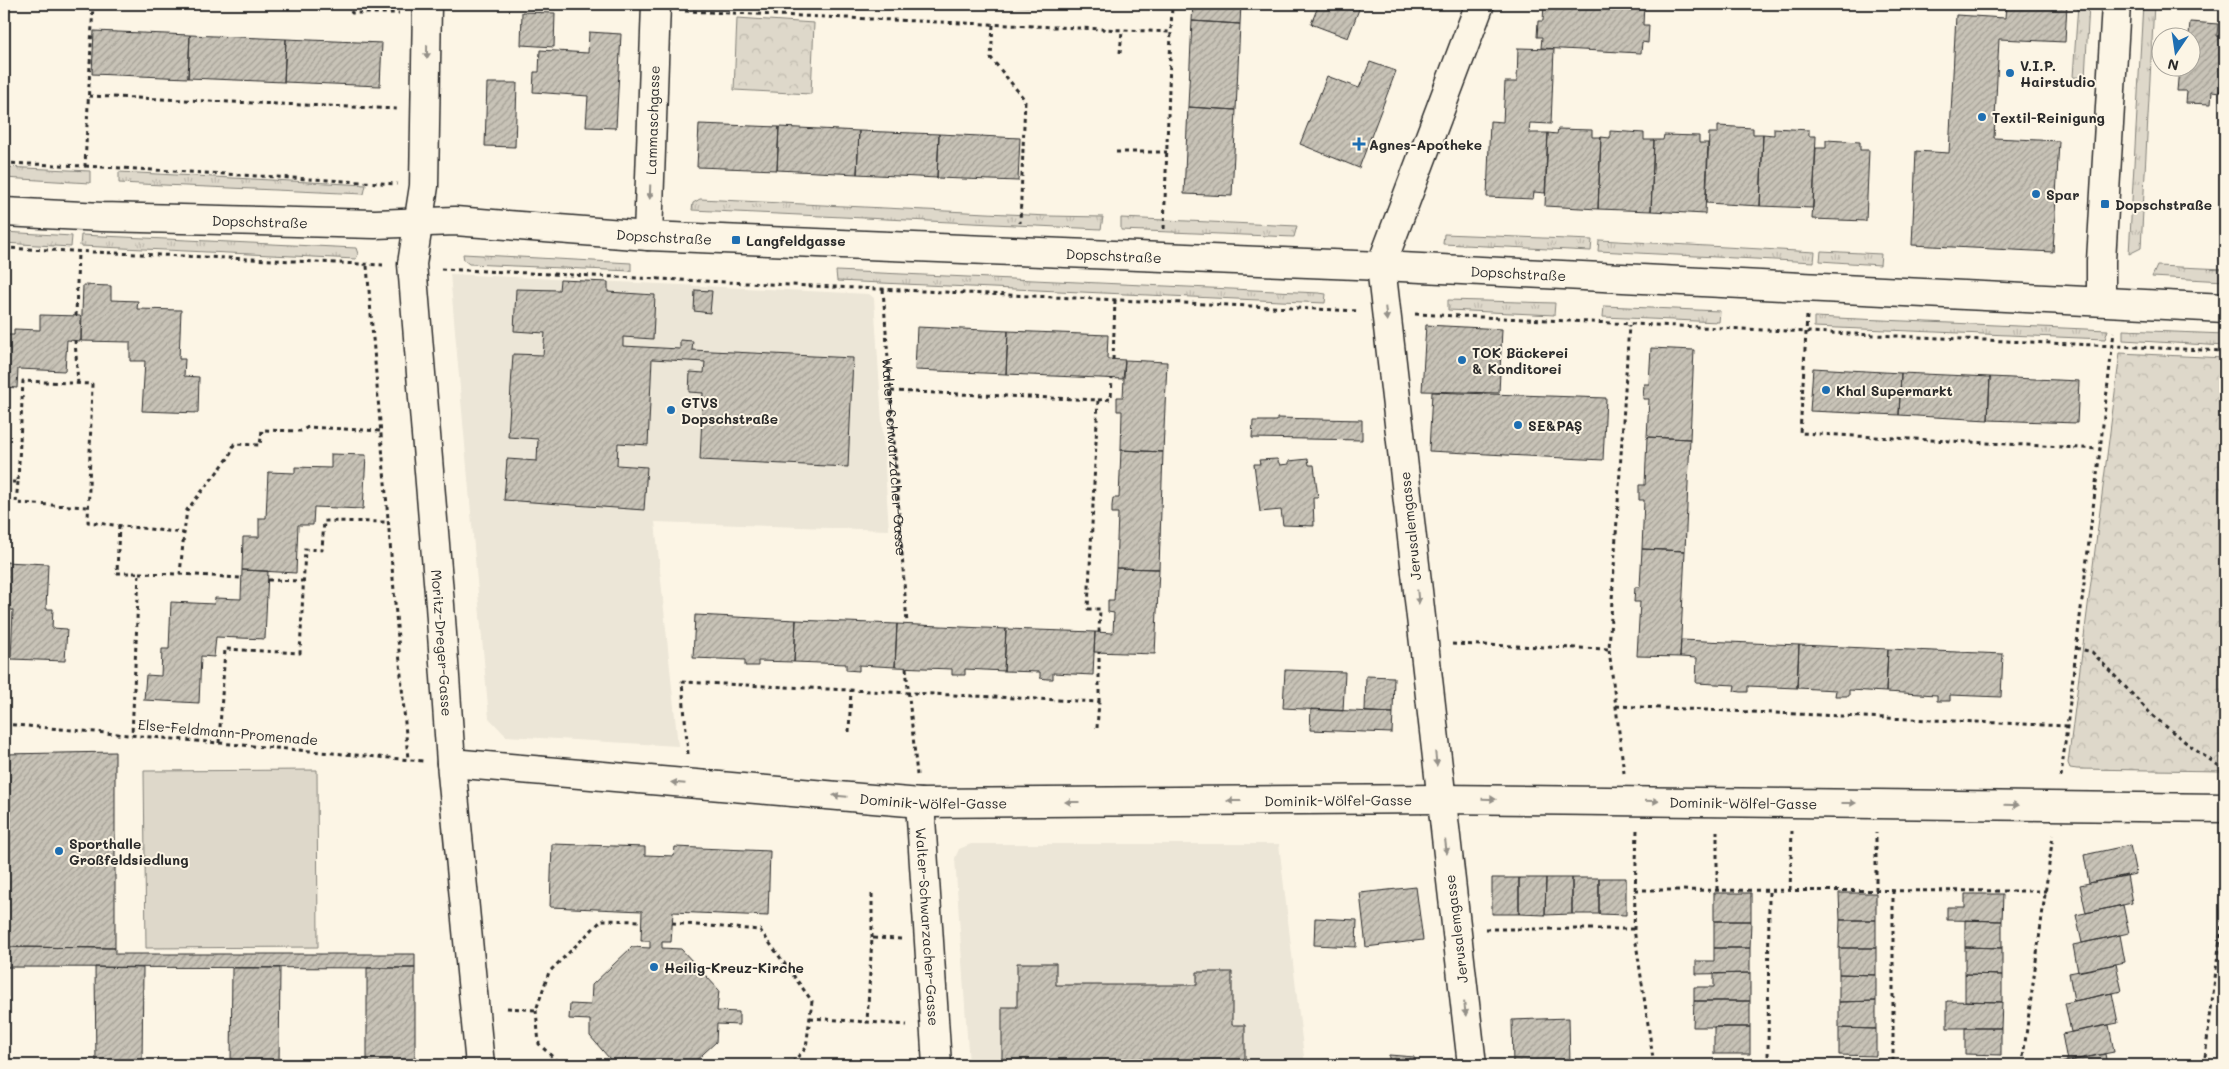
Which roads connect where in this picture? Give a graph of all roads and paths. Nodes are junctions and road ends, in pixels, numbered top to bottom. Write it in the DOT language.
graph roads {
  1 [pos="93,4"];
  2 [pos="347,4"];
  3 [pos="1172,4"];
  4 [pos="1480,4"];
  5 [pos="2116,4"];
  6 [pos="656,7"];
  7 [pos="427,9"];
  8 [pos="993,25"];
  9 [pos="1122,31"];
  10 [pos="1171,32"];
  11 [pos="1120,53"];
  12 [pos="89,96"];
  13 [pos="426,110"];
  14 [pos="1116,152"];
  15 [pos="1167,152"];
  16 [pos="4,163"];
  17 [pos="86,166"];
  18 [pos="424,186"];
  19 [pos="4,212"];
  20 [pos="418,222"];
  21 [pos="648,236"];
  22 [pos="4,248"];
  23 [pos="1019,251"];
  24 [pos="78,252"];
  25 [pos="1163,257"];
  26 [pos="412,264"];
  27 [pos="367,266"];
  28 [pos="1381,266"];
  29 [pos="1809,286"];
  30 [pos="883,289"];
  31 [pos="1116,300"];
  32 [pos="2101,300"];
  33 [pos="2225,308"];
  34 [pos="1386,313"];
  35 [pos="76,316"];
  36 [pos="1629,325"];
  37 [pos="1806,332"];
  38 [pos="2114,332"];
  39 [pos="75,340"];
  40 [pos="2112,346"];
  41 [pos="2225,351"];
  42 [pos="1113,360"];
  43 [pos="1112,378"];
  44 [pos="78,384"];
  45 [pos="890,391"];
  46 [pos="1098,400"];
  47 [pos="381,431"];
  48 [pos="2100,449"];
  49 [pos="4,482"];
  50 [pos="18,482"];
  51 [pos="88,507"];
  52 [pos="388,522"];
  53 [pos="119,525"];
  54 [pos="184,533"];
  55 [pos="139,573"];
  56 [pos="180,574"];
  57 [pos="241,578"];
  58 [pos="268,580"];
  59 [pos="302,581"];
  60 [pos="907,624"];
  61 [pos="1100,633"];
  62 [pos="1423,643"];
  63 [pos="2076,648"];
  64 [pos="1609,649"];
  65 [pos="1099,652"];
  66 [pos="906,668"];
  67 [pos="851,691"];
  68 [pos="909,694"];
  69 [pos="1099,702"];
  70 [pos="1616,706"];
  71 [pos="4,724"];
  72 [pos="2067,726"];
  73 [pos="1097,728"];
  74 [pos="849,732"];
  75 [pos="132,735"];
  76 [pos="219,743"];
  77 [pos="408,759"];
  78 [pos="451,763"];
  79 [pos="2225,770"];
  80 [pos="690,784"];
  81 [pos="1441,799"];
  82 [pos="1633,801"];
  83 [pos="1717,802"];
  84 [pos="920,803"];
  85 [pos="1793,803"];
  86 [pos="1876,804"];
  87 [pos="2057,806"];
  88 [pos="2225,808"];
  89 [pos="1635,890"];
  90 [pos="1717,890"];
  91 [pos="1769,890"];
  92 [pos="1790,890"];
  93 [pos="1876,890"];
  94 [pos="1892,890"];
  95 [pos="2046,890"];
  96 [pos="872,891"];
  97 [pos="2225,899"];
  98 [pos="641,921"];
  99 [pos="672,923"];
  100 [pos="1456,929"];
  101 [pos="1634,930"];
  102 [pos="872,938"];
  103 [pos="910,939"];
  104 [pos="507,1008"];
  105 [pos="536,1010"];
  106 [pos="810,1018"];
  107 [pos="866,1022"];
  108 [pos="912,1025"];
  109 [pos="1768,1064"];
  110 [pos="480,1065"];
  111 [pos="561,1065"];
  112 [pos="790,1065"];
  113 [pos="937,1065"];
  114 [pos="1472,1065"];
  115 [pos="1654,1065"];
  116 [pos="1806,1065"];
  117 [pos="1893,1065"];
  118 [pos="1976,1065"];
  119 [pos="2022,1065"];
  120 [pos="2204,1065"];
  1 -- 12 [label="path"];
  2 -- 7 [label="path"];
  3 -- 10 [label="path"];
  4 -- 28 [label="street, Jerusalemgasse"];
  5 -- 32 [label="street"];
  6 -- 8 [label="path"];
  6 -- 21 [label="street, Lammaschgasse, one-way"];
  7 -- 13 [label="street, one-way"];
  8 -- 9 [label="path"];
  8 -- 23 [label="path"];
  9 -- 10 [label="path"];
  9 -- 11 [label="path"];
  10 -- 15 [label="path"];
  12 -- 13 [label="path"];
  12 -- 17 [label="path"];
  13 -- 18 [label="street"];
  14 -- 15 [label="path"];
  15 -- 25 [label="path"];
  16 -- 17 [label="path"];
  17 -- 18 [label="path"];
  18 -- 20 [label="street"];
  19 -- 20 [label="street, Dopschstraße"];
  20 -- 21 [label="street, Dopschstraße"];
  20 -- 26 [label="street, Moritz-Dreger-Gasse"];
  21 -- 23 [label="street, Dopschstraße"];
  22 -- 24 [label="path"];
  23 -- 25 [label="street, Dopschstraße"];
  24 -- 27 [label="path"];
  24 -- 35 [label="path"];
  25 -- 28 [label="street, Dopschstraße"];
  26 -- 27 [label="path"];
  26 -- 30 [label="path"];
  26 -- 78 [label="street, Moritz-Dreger-Gasse"];
  27 -- 47 [label="path"];
  28 -- 29 [label="street, Dopschstraße"];
  28 -- 34 [label="street, Jerusalemgasse"];
  29 -- 32 [label="street, Dopschstraße"];
  29 -- 37 [label="path"];
  30 -- 31 [label="path"];
  30 -- 45 [label="path, Walter-Schwarzacher-Gasse"];
  31 -- 34 [label="path"];
  31 -- 42 [label="path"];
  32 -- 33 [label="street, Dopschstraße"];
  34 -- 36 [label="path"];
  34 -- 62 [label="street, Jerusalemgasse, one-way"];
  36 -- 37 [label="path"];
  36 -- 64 [label="path"];
  37 -- 40 [label="path"];
  37 -- 48 [label="path"];
  38 -- 40 [label="path"];
  39 -- 44 [label="path"];
  40 -- 41 [label="path"];
  40 -- 48 [label="path"];
  43 -- 46 [label="path"];
  44 -- 50 [label="path"];
  44 -- 51 [label="path"];
  45 -- 46 [label="path"];
  45 -- 60 [label="path, Walter-Schwarzacher-Gasse"];
  46 -- 61 [label="path"];
  47 -- 52 [label="path"];
  47 -- 54 [label="path"];
  48 -- 63 [label="path"];
  49 -- 50 [label="path"];
  50 -- 51 [label="path"];
  51 -- 53 [label="path"];
  52 -- 59 [label="path"];
  52 -- 77 [label="path"];
  53 -- 54 [label="path"];
  53 -- 55 [label="path"];
  54 -- 56 [label="path"];
  55 -- 56 [label="path"];
  55 -- 75 [label="path"];
  56 -- 57 [label="path"];
  58 -- 59 [label="path"];
  59 -- 76 [label="path"];
  62 -- 64 [label="path"];
  62 -- 81 [label="street, Jerusalemgasse, one-way"];
  63 -- 72 [label="path"];
  63 -- 79 [label="path"];
  64 -- 70 [label="path"];
  65 -- 69 [label="path"];
  66 -- 68 [label="path"];
  67 -- 68 [label="path"];
  67 -- 74 [label="path"];
  67 -- 80 [label="path"];
  68 -- 69 [label="path"];
  68 -- 84 [label="path"];
  69 -- 73 [label="path"];
  70 -- 72 [label="path"];
  70 -- 82 [label="path"];
  71 -- 75 [label="path, Else-Feldmann-Promenade"];
  72 -- 87 [label="path"];
  75 -- 76 [label="path, Else-Feldmann-Promenade"];
  76 -- 77 [label="path, Else-Feldmann-Promenade"];
  77 -- 78 [label="path, Else-Feldmann-Promenade"];
  80 -- 78 [label="street, Dominik-Wölfel-Gasse, one-way"];
  78 -- 110 [label="street, Moritz-Dreger-Gasse"];
  84 -- 80 [label="street, Dominik-Wölfel-Gasse, one-way"];
  81 -- 82 [label="street, Dominik-Wölfel-Gasse, one-way"];
  81 -- 84 [label="street, Dominik-Wölfel-Gasse, one-way"];
  81 -- 100 [label="street, Jerusalemgasse, one-way"];
  82 -- 83 [label="street, Dominik-Wölfel-Gasse, one-way"];
  82 -- 89 [label="path"];
  83 -- 85 [label="street, Dominik-Wölfel-Gasse"];
  83 -- 90 [label="path"];
  84 -- 113 [label="street, Walter-Schwarzacher-Gasse"];
  85 -- 86 [label="street, Dominik-Wölfel-Gasse, one-way"];
  85 -- 92 [label="path"];
  86 -- 87 [label="street, Dominik-Wölfel-Gasse, one-way"];
  86 -- 93 [label="path"];
  87 -- 88 [label="street, Dominik-Wölfel-Gasse"];
  87 -- 95 [label="path"];
  89 -- 90 [label="path"];
  89 -- 101 [label="path"];
  90 -- 91 [label="path"];
  91 -- 92 [label="path"];
  91 -- 109 [label="path"];
  92 -- 93 [label="path"];
  93 -- 94 [label="path"];
  94 -- 95 [label="path"];
  94 -- 117 [label="path"];
  95 -- 119 [label="path"];
  96 -- 102 [label="path"];
  97 -- 120 [label="path"];
  98 -- 105 [label="path"];
  99 -- 106 [label="path"];
  100 -- 101 [label="path"];
  100 -- 114 [label="street, Jerusalemgasse, one-way"];
  101 -- 115 [label="path"];
  102 -- 103 [label="path"];
  102 -- 107 [label="path"];
  104 -- 105 [label="path"];
  105 -- 111 [label="path"];
  106 -- 107 [label="path"];
  106 -- 112 [label="path"];
  107 -- 108 [label="path"];
  109 -- 115 [label="path"];
  109 -- 116 [label="path"];
  116 -- 117 [label="path"];
  117 -- 118 [label="path"];
}
